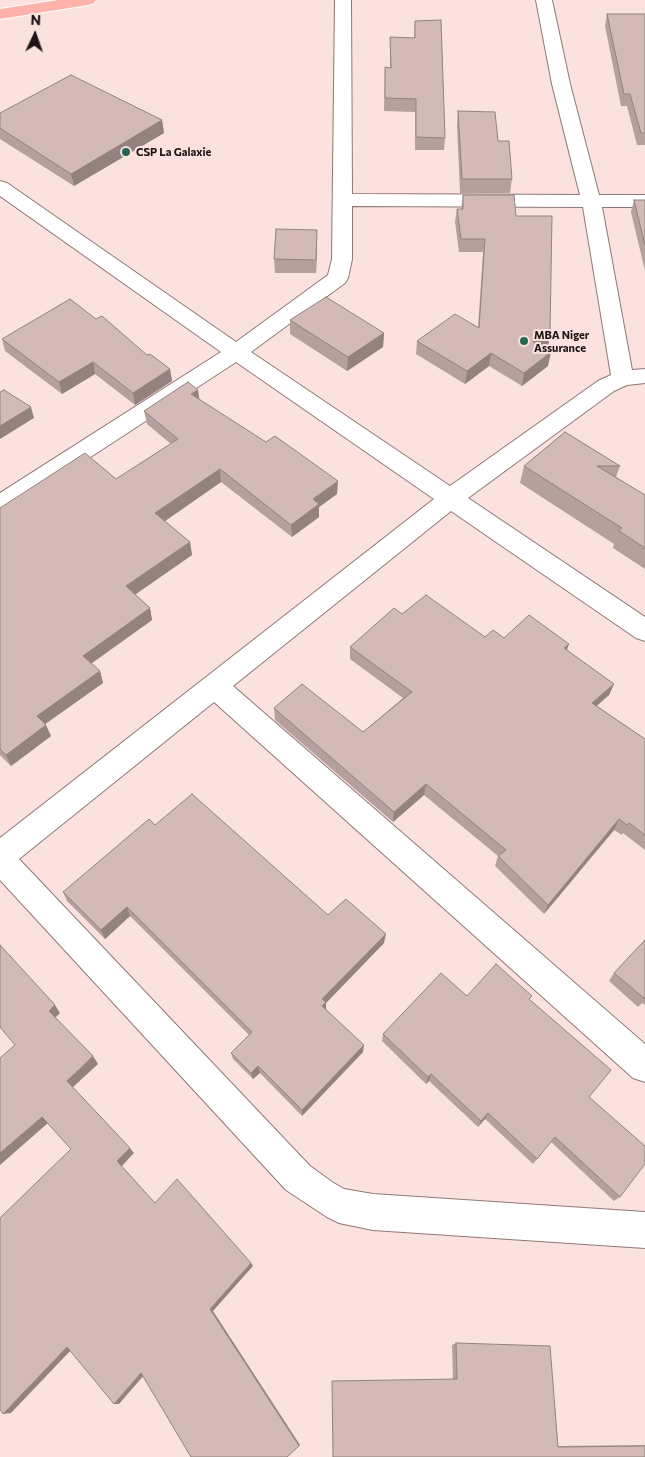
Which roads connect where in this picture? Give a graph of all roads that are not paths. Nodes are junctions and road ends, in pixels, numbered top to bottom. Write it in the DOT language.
graph roads {
  1 [pos="88,0"];
  2 [pos="343,0"];
  3 [pos="544,0"];
  4 [pos="0,14"];
  5 [pos="0,187"];
  6 [pos="343,200"];
  7 [pos="591,200"];
  8 [pos="645,200"];
  9 [pos="236,352"];
  10 [pos="634,377"];
  11 [pos="451,498"];
  12 [pos="0,505"];
  13 [pos="645,631"];
  14 [pos="213,685"];
  15 [pos="0,858"];
  16 [pos="645,1066"];
  17 [pos="645,1230"];
  1 -- 4 [label="main road"];
  2 -- 6 [label="street"];
  3 -- 7 [label="street"];
  5 -- 9 [label="street"];
  6 -- 7 [label="street"];
  6 -- 9 [label="street"];
  7 -- 8 [label="street"];
  7 -- 10 [label="street"];
  9 -- 11 [label="street"];
  9 -- 12 [label="street"];
  10 -- 11 [label="street"];
  11 -- 13 [label="street"];
  11 -- 14 [label="street"];
  14 -- 15 [label="street"];
  14 -- 16 [label="street"];
  15 -- 17 [label="street"];
}
